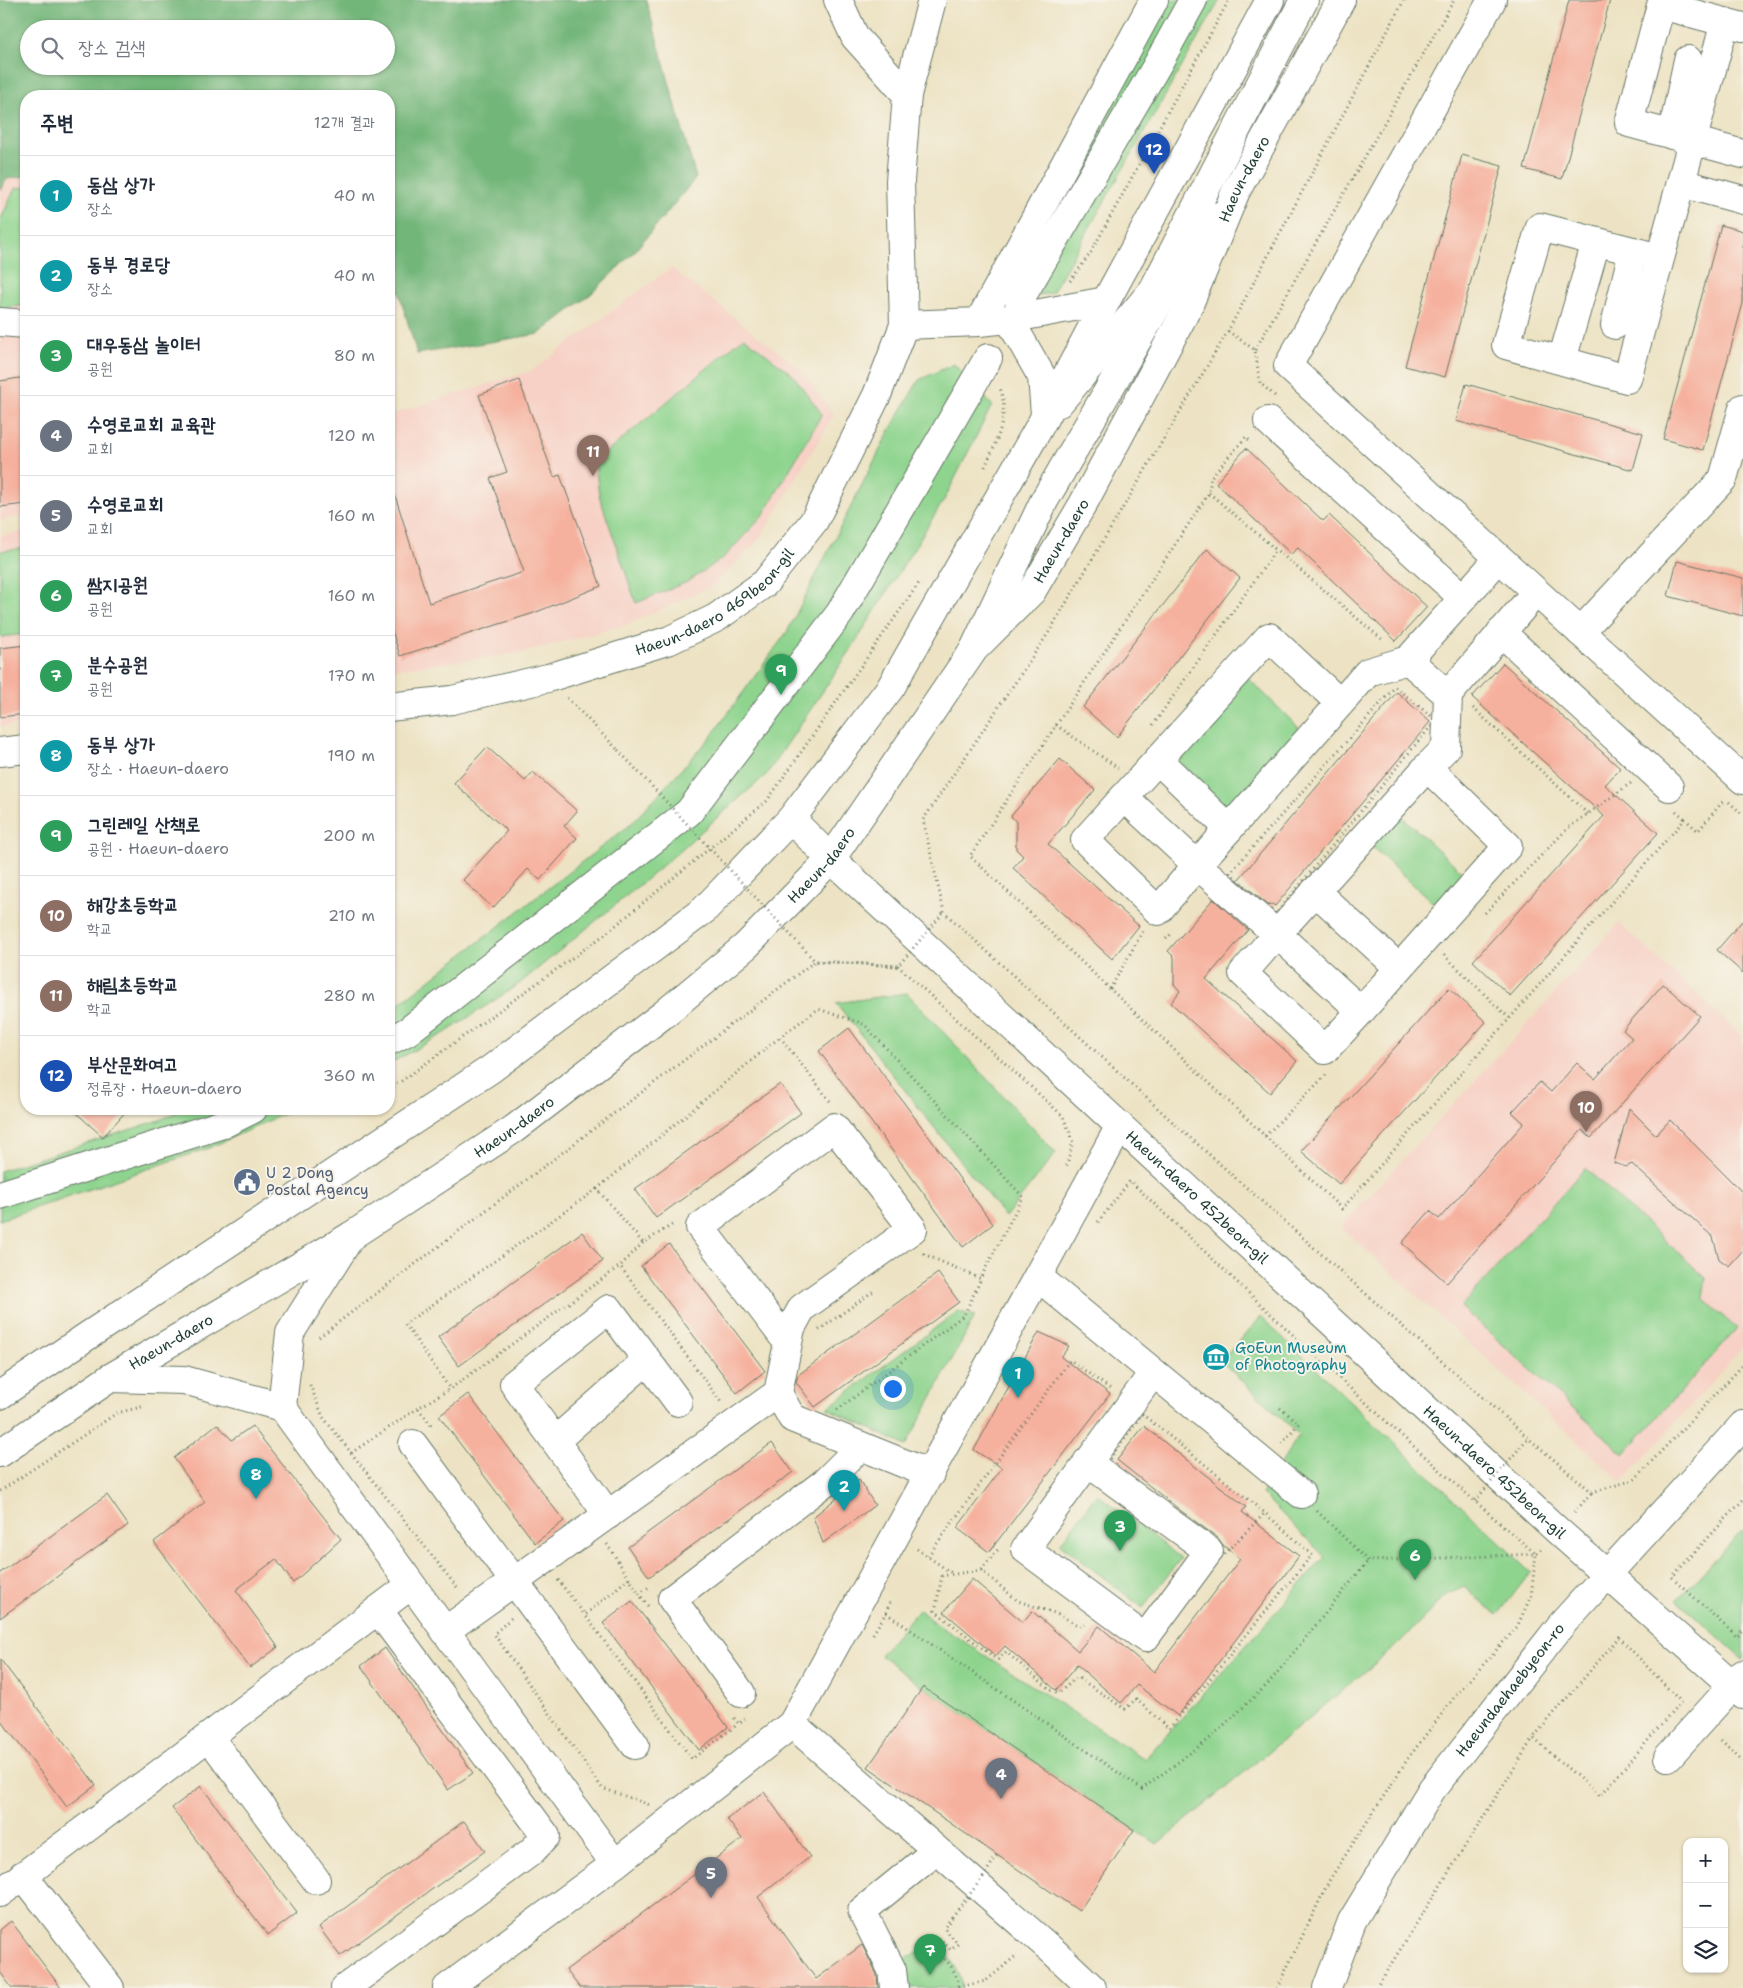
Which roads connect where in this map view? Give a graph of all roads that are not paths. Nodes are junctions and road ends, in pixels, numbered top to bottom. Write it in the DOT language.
graph roads {
  1 [pos="838,0"];
  2 [pos="932,0"];
  3 [pos="1154,0"];
  4 [pos="1193,0"];
  5 [pos="1270,0"];
  6 [pos="1304,0"];
  7 [pos="1341,0"];
  8 [pos="1492,0"];
  9 [pos="1734,25"];
  10 [pos="1688,60"];
  11 [pos="907,95"];
  12 [pos="1682,138"];
  13 [pos="1743,154"];
  14 [pos="1681,183"];
  15 [pos="1743,200"];
  16 [pos="1596,242"];
  17 [pos="1633,251"];
  18 [pos="1660,258"];
  19 [pos="1106,301"];
  20 [pos="1014,310"];
  21 [pos="0,322"];
  22 [pos="979,322"];
  23 [pos="20,324"];
  24 [pos="904,325"];
  25 [pos="1615,325"];
  26 [pos="988,358"];
  27 [pos="1562,360"];
  28 [pos="1743,408"];
  29 [pos="1043,419"];
  30 [pos="1261,432"];
  31 [pos="1499,558"];
  32 [pos="1536,592"];
  33 [pos="1464,598"];
  34 [pos="1501,632"];
  35 [pos="1580,632"];
  36 [pos="1399,653"];
  37 [pos="1460,701"];
  38 [pos="1340,703"];
  39 [pos="395,706"];
  40 [pos="20,750"];
  41 [pos="0,752"];
  42 [pos="1158,760"];
  43 [pos="1427,767"];
  44 [pos="1734,789"];
  45 [pos="1124,797"];
  46 [pos="1670,797"];
  47 [pos="791,819"];
  48 [pos="1229,829"];
  49 [pos="831,858"];
  50 [pos="1197,865"];
  51 [pos="1315,892"];
  52 [pos="1277,934"];
  53 [pos="1399,968"];
  54 [pos="1362,1010"];
  55 [pos="395,1038"];
  56 [pos="241,1115"];
  57 [pos="1120,1126"];
  58 [pos="0,1195"];
  59 [pos="351,1236"];
  60 [pos="1038,1277"];
  61 [pos="788,1343"];
  62 [pos="647,1360"];
  63 [pos="1153,1373"];
  64 [pos="110,1378"];
  65 [pos="778,1393"];
  66 [pos="0,1395"];
  67 [pos="678,1402"];
  68 [pos="282,1406"];
  69 [pos="1743,1425"];
  70 [pos="424,1438"];
  71 [pos="555,1441"];
  72 [pos="861,1446"];
  73 [pos="0,1453"];
  74 [pos="1098,1461"];
  75 [pos="930,1474"];
  76 [pos="1306,1500"];
  77 [pos="608,1515"];
  78 [pos="1606,1574"];
  79 [pos="514,1582"];
  80 [pos="412,1585"];
  81 [pos="378,1610"];
  82 [pos="445,1632"];
  83 [pos="1739,1685"];
  84 [pos="741,1693"];
  85 [pos="792,1724"];
  86 [pos="209,1737"];
  87 [pos="634,1745"];
  88 [pos="1668,1757"];
  89 [pos="936,1851"];
  90 [pos="615,1864"];
  91 [pos="23,1875"];
  92 [pos="316,1880"];
  93 [pos="0,1892"];
  94 [pos="110,1988"];
  95 [pos="345,1988"];
  96 [pos="447,1988"];
  97 [pos="894,1988"];
  98 [pos="1092,1988"];
  99 [pos="1326,1988"];
  1 -- 11 [label="street"];
  2 -- 11 [label="street"];
  3 -- 22 [label="street"];
  4 -- 20 [label="street"];
  5 -- 19 [label="street"];
  6 -- 29 [label="street"];
  7 -- 49 [label="street, Haeun-daero"];
  8 -- 31 [label="street"];
  9 -- 12 [label="street"];
  9 -- 12 [label="street"];
  10 -- 12 [label="street"];
  11 -- 24 [label="street"];
  12 -- 13 [label="street"];
  12 -- 14 [label="street"];
  14 -- 15 [label="street"];
  14 -- 18 [label="street"];
  16 -- 17 [label="street"];
  16 -- 27 [label="street"];
  16 -- 27 [label="street"];
  17 -- 18 [label="street"];
  17 -- 25 [label="street"];
  18 -- 27 [label="street"];
  19 -- 20 [label="street"];
  19 -- 29 [label="street"];
  20 -- 22 [label="street"];
  20 -- 29 [label="street"];
  21 -- 23 [label="street"];
  22 -- 24 [label="street"];
  24 -- 39 [label="street, Haeun-daero 469beon-gil"];
  26 -- 55 [label="street"];
  28 -- 35 [label="street"];
  29 -- 47 [label="street"];
  30 -- 33 [label="street"];
  31 -- 32 [label="street"];
  31 -- 33 [label="street"];
  32 -- 34 [label="street"];
  32 -- 35 [label="street"];
  33 -- 36 [label="street"];
  34 -- 37 [label="street"];
  34 -- 46 [label="street"];
  35 -- 44 [label="street"];
  36 -- 37 [label="street"];
  36 -- 38 [label="street"];
  37 -- 43 [label="street"];
  38 -- 42 [label="street"];
  38 -- 48 [label="street"];
  40 -- 41 [label="street"];
  42 -- 45 [label="street"];
  42 -- 48 [label="street"];
  43 -- 51 [label="street"];
  43 -- 53 [label="street"];
  45 -- 50 [label="street"];
  45 -- 50 [label="street"];
  47 -- 49 [label="street, Haeun-daero 452beon-gil"];
  47 -- 66 [label="street"];
  48 -- 50 [label="street"];
  49 -- 57 [label="street, Haeun-daero 452beon-gil"];
  49 -- 59 [label="street, Haeun-daero"];
  50 -- 52 [label="street"];
  51 -- 52 [label="street"];
  51 -- 53 [label="street"];
  52 -- 54 [label="street"];
  52 -- 54 [label="street"];
  53 -- 54 [label="street"];
  56 -- 58 [label="street"];
  57 -- 60 [label="street"];
  57 -- 78 [label="street, Haeun-daero 452beon-gil"];
  59 -- 64 [label="street, Haeun-daero"];
  59 -- 68 [label="street"];
  60 -- 63 [label="street"];
  60 -- 75 [label="street"];
  61 -- 65 [label="street"];
  62 -- 67 [label="street"];
  62 -- 71 [label="street"];
  62 -- 71 [label="street"];
  63 -- 74 [label="street"];
  63 -- 76 [label="street"];
  64 -- 68 [label="street"];
  64 -- 73 [label="street, Haeun-daero"];
  65 -- 72 [label="street"];
  65 -- 77 [label="street"];
  68 -- 80 [label="street"];
  69 -- 78 [label="street, Haeundaehaebyeon-ro"];
  70 -- 79 [label="street"];
  71 -- 77 [label="street"];
  72 -- 75 [label="street"];
  72 -- 84 [label="street"];
  74 -- 74 [label="street"];
  75 -- 85 [label="street"];
  77 -- 79 [label="street"];
  78 -- 83 [label="street, Haeun-daero 452beon-gil"];
  78 -- 99 [label="street, Haeundaehaebyeon-ro"];
  79 -- 82 [label="street"];
  79 -- 87 [label="street"];
  80 -- 81 [label="street"];
  80 -- 82 [label="street"];
  81 -- 86 [label="street"];
  81 -- 95 [label="street"];
  82 -- 90 [label="street"];
  83 -- 88 [label="street"];
  85 -- 89 [label="street"];
  85 -- 90 [label="street"];
  86 -- 91 [label="street"];
  86 -- 92 [label="street"];
  89 -- 97 [label="street"];
  89 -- 98 [label="street"];
  90 -- 96 [label="street"];
  91 -- 93 [label="street"];
  91 -- 94 [label="street"];
}
